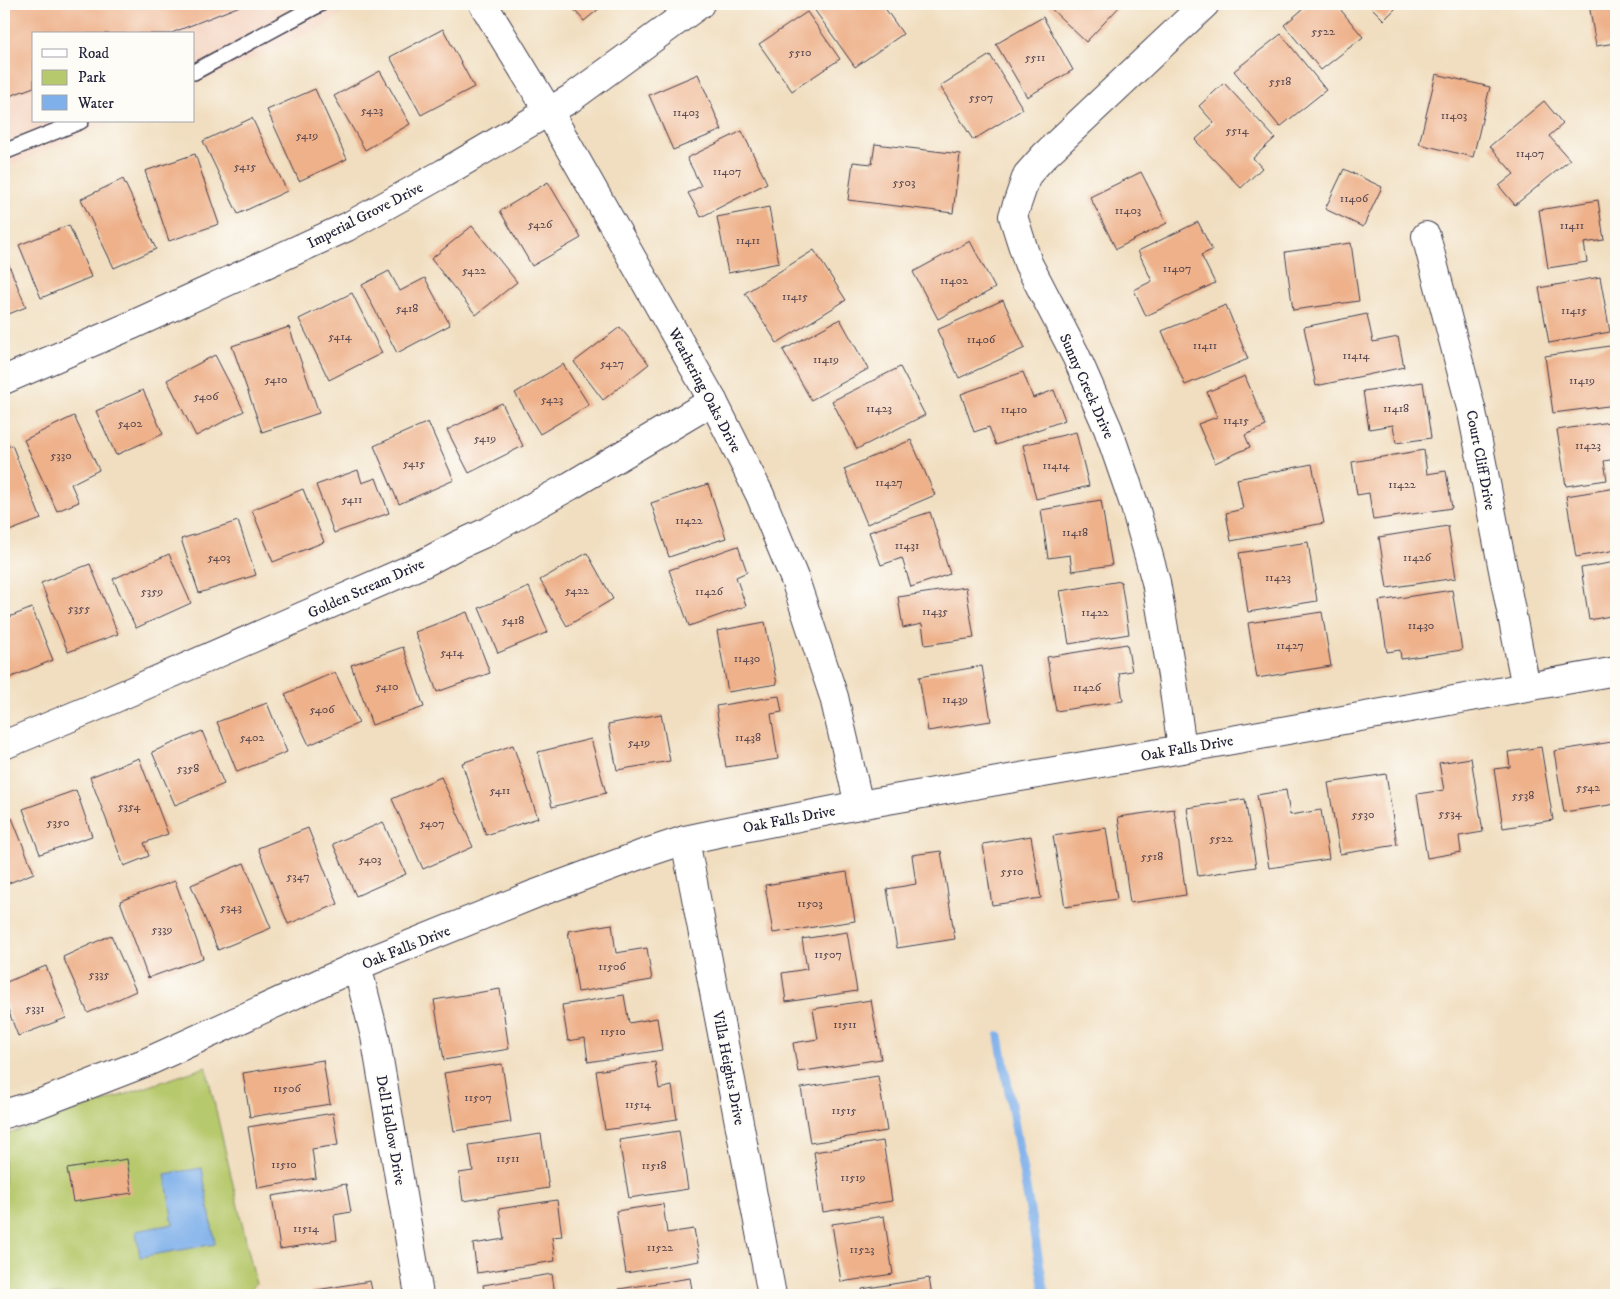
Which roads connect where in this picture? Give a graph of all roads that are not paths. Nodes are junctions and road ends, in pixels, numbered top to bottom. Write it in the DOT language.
graph roads {
  1 [pos="320,4"];
  2 [pos="483,4"];
  3 [pos="700,4"];
  4 [pos="1205,4"];
  5 [pos="195,71"];
  6 [pos="549,112"];
  7 [pos="79,122"];
  8 [pos="4,152"];
  9 [pos="1426,236"];
  10 [pos="4,380"];
  11 [pos="713,401"];
  12 [pos="1616,671"];
  13 [pos="1526,687"];
  14 [pos="4,745"];
  15 [pos="1182,749"];
  16 [pos="859,805"];
  17 [pos="686,840"];
  18 [pos="358,966"];
  19 [pos="4,1114"];
  20 [pos="419,1295"];
  21 [pos="772,1295"];
  1 -- 5 [label="lane"];
  2 -- 6 [label="street, Weathering Oaks Drive"];
  3 -- 6 [label="street, Imperial Grove Drive"];
  4 -- 15 [label="street, Sunny Creek Drive"];
  6 -- 10 [label="street, Imperial Grove Drive"];
  6 -- 11 [label="street, Weathering Oaks Drive"];
  7 -- 8 [label="lane"];
  9 -- 13 [label="street, Court Cliff Drive"];
  11 -- 14 [label="street, Golden Stream Drive"];
  11 -- 16 [label="street, Weathering Oaks Drive"];
  12 -- 13 [label="street, Oak Falls Drive"];
  13 -- 15 [label="street, Oak Falls Drive"];
  15 -- 16 [label="street, Oak Falls Drive"];
  16 -- 17 [label="street, Oak Falls Drive"];
  17 -- 18 [label="street, Oak Falls Drive"];
  17 -- 21 [label="street, Villa Heights Drive"];
  18 -- 19 [label="street, Oak Falls Drive"];
  18 -- 20 [label="street, Dell Hollow Drive"];
}
